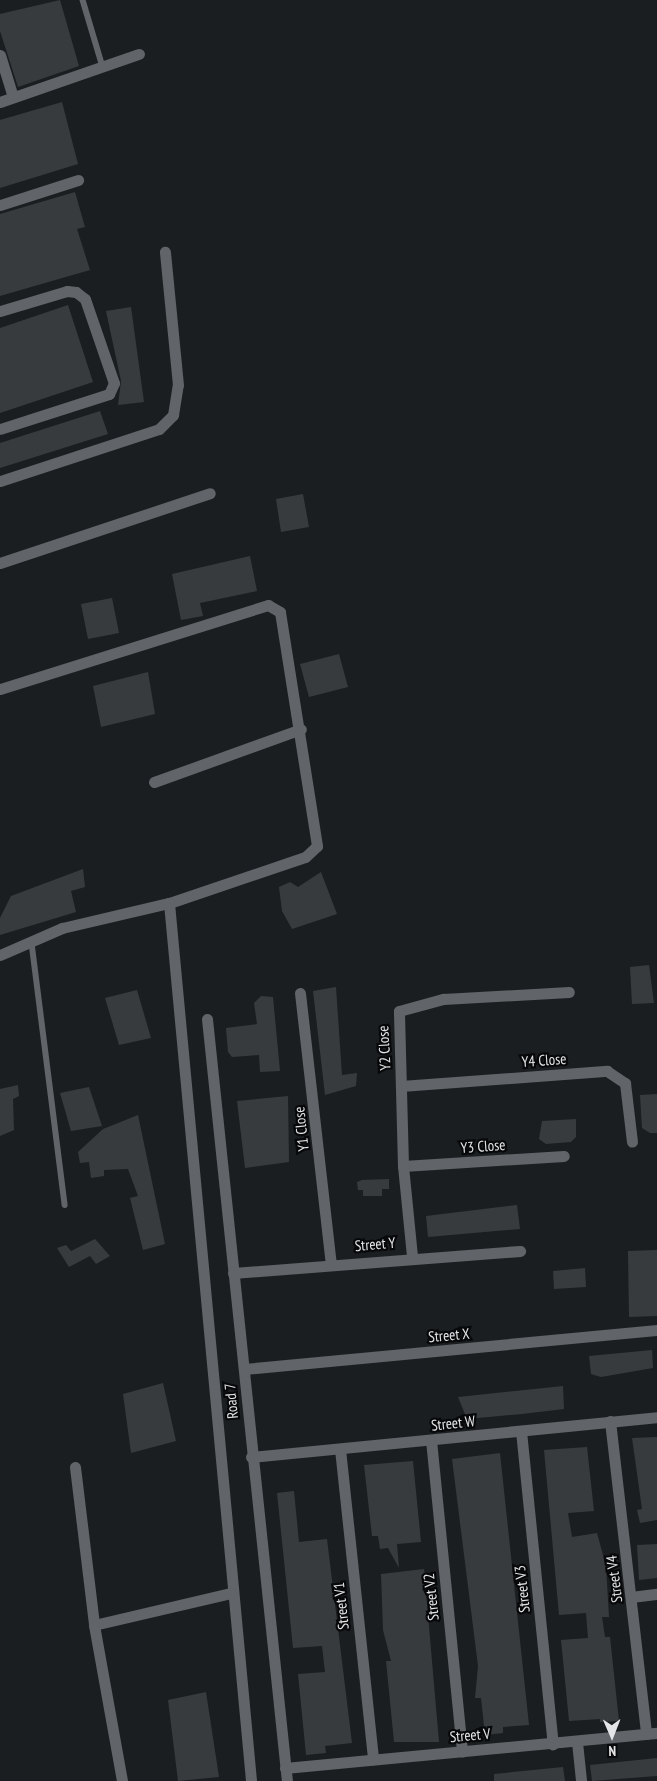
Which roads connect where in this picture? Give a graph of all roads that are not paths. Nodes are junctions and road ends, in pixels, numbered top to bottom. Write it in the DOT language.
graph roads {
  1 [pos="83,0"];
  2 [pos="140,54"];
  3 [pos="0,56"];
  4 [pos="103,67"];
  5 [pos="13,97"];
  6 [pos="0,102"];
  7 [pos="78,180"];
  8 [pos="0,205"];
  9 [pos="164,252"];
  10 [pos="0,311"];
  11 [pos="0,429"];
  12 [pos="0,481"];
  13 [pos="210,494"];
  14 [pos="0,563"];
  15 [pos="0,689"];
  16 [pos="301,729"];
  17 [pos="154,782"];
  18 [pos="169,903"];
  19 [pos="32,943"];
  20 [pos="0,955"];
  21 [pos="569,992"];
  22 [pos="300,993"];
  23 [pos="207,1020"];
  24 [pos="401,1086"];
  25 [pos="632,1142"];
  26 [pos="564,1156"];
  27 [pos="403,1166"];
  28 [pos="65,1205"];
  29 [pos="520,1251"];
  30 [pos="412,1256"];
  31 [pos="331,1263"];
  32 [pos="233,1273"];
  33 [pos="657,1330"];
  34 [pos="244,1369"];
  35 [pos="657,1417"];
  36 [pos="610,1421"];
  37 [pos="521,1431"];
  38 [pos="431,1440"];
  39 [pos="340,1449"];
  40 [pos="251,1457"];
  41 [pos="74,1467"];
  42 [pos="230,1593"];
  43 [pos="657,1594"];
  44 [pos="631,1597"];
  45 [pos="94,1625"];
  46 [pos="651,1734"];
  47 [pos="577,1742"];
  48 [pos="553,1744"];
  49 [pos="462,1751"];
  50 [pos="373,1759"];
  51 [pos="285,1768"];
  52 [pos="122,1781"];
  53 [pos="251,1781"];
  54 [pos="287,1781"];
  55 [pos="580,1781"];
  1 -- 4 [label="lane"];
  2 -- 4 [label="street"];
  3 -- 5 [label="street"];
  4 -- 5 [label="street"];
  5 -- 6 [label="street"];
  7 -- 8 [label="street"];
  9 -- 12 [label="street"];
  10 -- 11 [label="street"];
  13 -- 14 [label="street"];
  15 -- 16 [label="street"];
  16 -- 17 [label="street"];
  16 -- 18 [label="street"];
  18 -- 19 [label="street"];
  18 -- 42 [label="street"];
  19 -- 20 [label="street"];
  19 -- 28 [label="lane"];
  21 -- 24 [label="street, Y2 Close"];
  22 -- 31 [label="street, Y1 Close"];
  23 -- 32 [label="street, Road 7"];
  24 -- 25 [label="street, Y4 Close"];
  24 -- 27 [label="street, Y2 Close"];
  26 -- 27 [label="street, Y3 Close"];
  27 -- 30 [label="street, Y2 Close"];
  29 -- 30 [label="street, Street Y"];
  30 -- 31 [label="street, Street Y"];
  31 -- 32 [label="street, Street Y"];
  32 -- 34 [label="street, Road 7"];
  33 -- 34 [label="street, Street X"];
  34 -- 40 [label="street, Road 7"];
  35 -- 36 [label="street, Street W"];
  36 -- 37 [label="street, Street W"];
  36 -- 44 [label="street, Street V4"];
  37 -- 38 [label="street, Street W"];
  37 -- 48 [label="street, Street V3"];
  38 -- 39 [label="street, Street W"];
  38 -- 49 [label="street, Street V2"];
  39 -- 40 [label="street, Street W"];
  39 -- 50 [label="street, Street V1"];
  40 -- 51 [label="street, Road 7"];
  41 -- 45 [label="street"];
  42 -- 45 [label="street"];
  42 -- 53 [label="street"];
  43 -- 44 [label="street"];
  44 -- 46 [label="street, Street V4"];
  45 -- 52 [label="street"];
  46 -- 47 [label="street, Street V"];
  47 -- 48 [label="street, Street V"];
  47 -- 55 [label="street"];
  48 -- 49 [label="street, Street V"];
  49 -- 50 [label="street, Street V"];
  50 -- 51 [label="street, Street V"];
  51 -- 54 [label="street, Road 7"];
}
